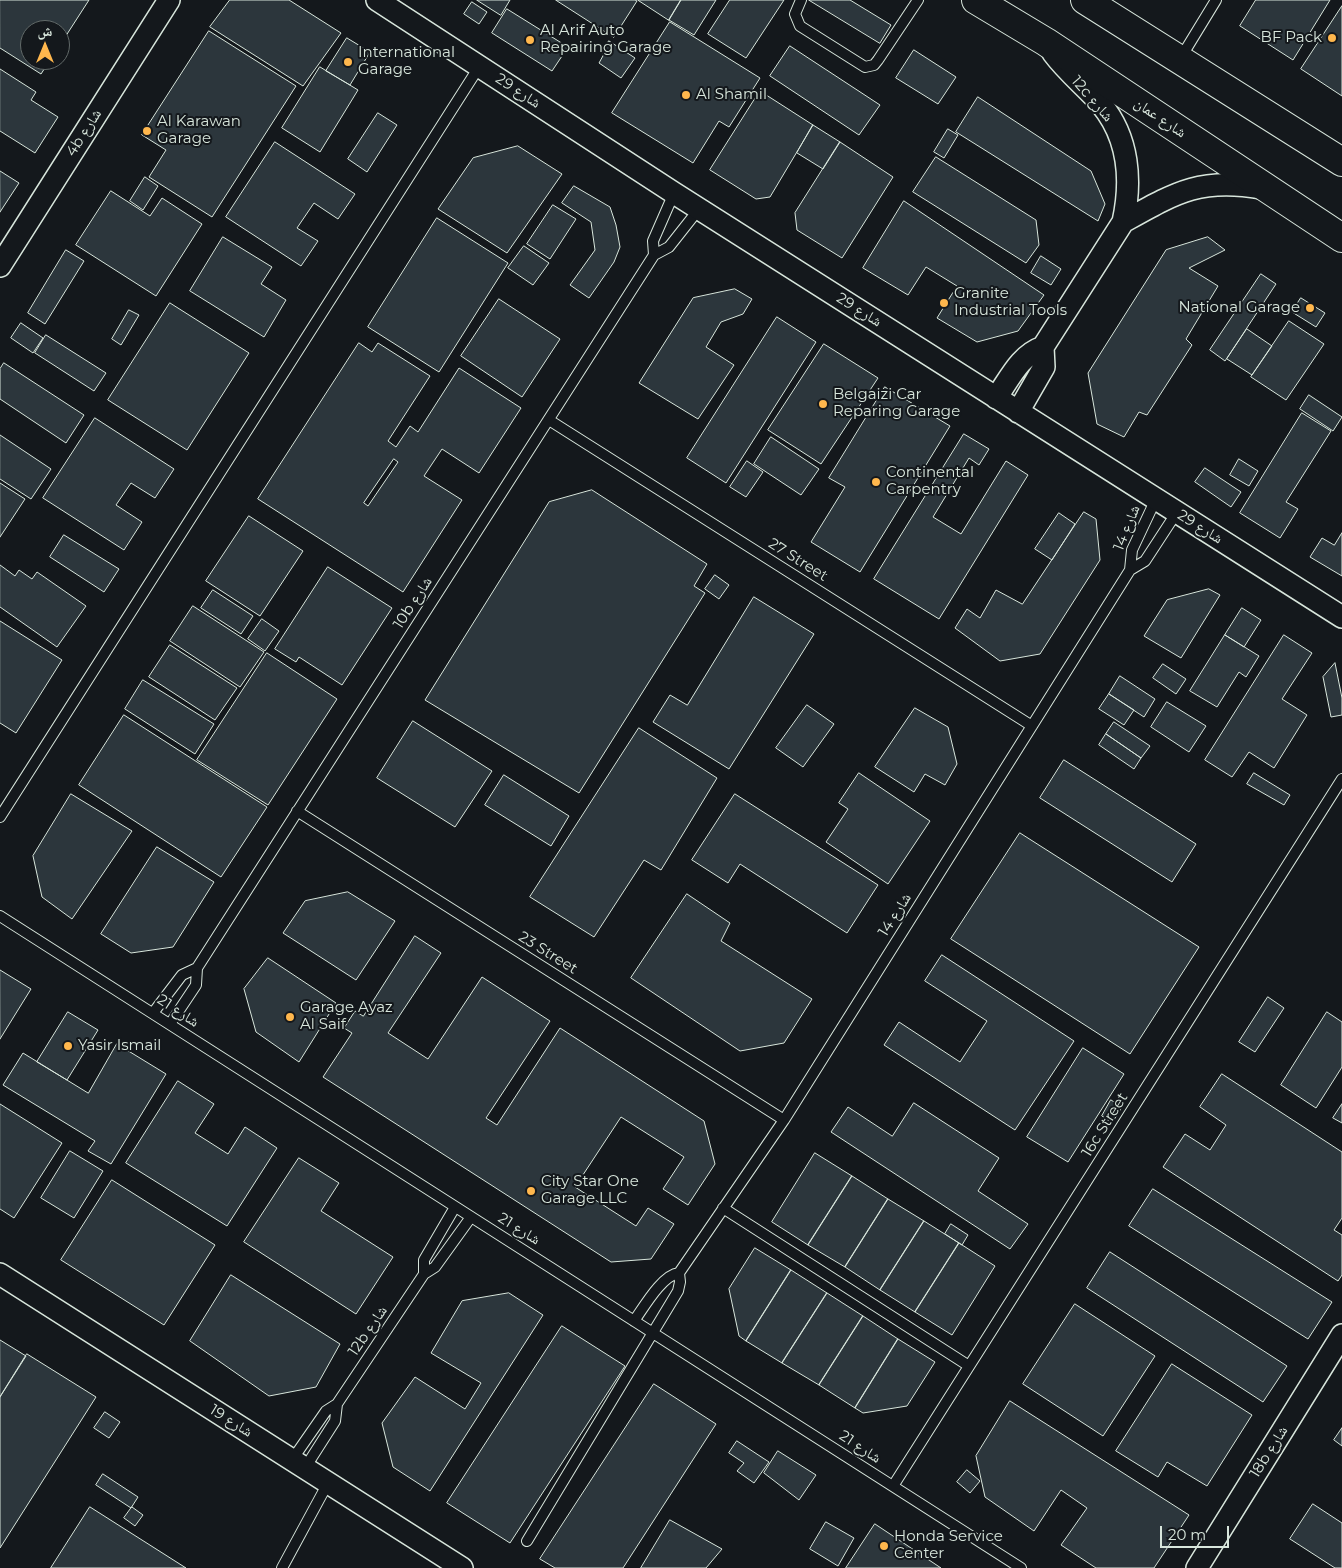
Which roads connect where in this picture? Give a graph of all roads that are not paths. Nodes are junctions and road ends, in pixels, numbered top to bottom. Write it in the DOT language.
graph roads {
  1 [pos="168,0"];
  2 [pos="377,0"];
  3 [pos="801,0"];
  4 [pos="918,0"];
  5 [pos="976,0"];
  6 [pos="1085,0"];
  7 [pos="1216,0"];
  8 [pos="1046,42"];
  9 [pos="1179,60"];
  10 [pos="479,66"];
  11 [pos="1342,162"];
  12 [pos="1266,188"];
  13 [pos="674,193"];
  14 [pos="699,208"];
  15 [pos="1123,222"];
  16 [pos="1342,238"];
  17 [pos="654,254"];
  18 [pos="0,266"];
  19 [pos="1043,347"];
  20 [pos="996,398"];
  21 [pos="1018,412"];
  22 [pos="548,420"];
  23 [pos="1156,499"];
  24 [pos="1176,512"];
  25 [pos="1130,570"];
  26 [pos="1342,617"];
  27 [pos="1032,726"];
  28 [pos="1342,779"];
  29 [pos="297,811"];
  30 [pos="0,817"];
  31 [pos="0,916"];
  32 [pos="197,968"];
  33 [pos="153,1013"];
  34 [pos="170,1024"];
  35 [pos="784,1120"];
  36 [pos="455,1207"];
  37 [pos="723,1208"];
  38 [pos="471,1217"];
  39 [pos="0,1274"];
  40 [pos="424,1274"];
  41 [pos="679,1274"];
  42 [pos="634,1321"];
  43 [pos="652,1332"];
  44 [pos="1342,1335"];
  45 [pos="969,1366"];
  46 [pos="337,1404"];
  47 [pos="299,1464"];
  48 [pos="328,1483"];
  49 [pos="893,1486"];
  50 [pos="527,1541"];
  51 [pos="282,1568"];
  52 [pos="462,1568"];
  53 [pos="1021,1568"];
  54 [pos="1197,1568"];
  1 -- 18 [label="street, 4b شارع"];
  2 -- 10 [label="street, شارع 29"];
  3 -- 4 [label="lane"];
  5 -- 8 [label="main road, شارع عمان"];
  6 -- 9 [label="main road"];
  7 -- 9 [label="lane"];
  8 -- 12 [label="main road, شارع عمان"];
  8 -- 15 [label="street, 12c شارع"];
  9 -- 11 [label="main road"];
  10 -- 13 [label="street, شارع 29"];
  10 -- 30 [label="lane"];
  12 -- 15 [label="street, 12c شارع"];
  12 -- 16 [label="main road, شارع عمان"];
  13 -- 14 [label="street, شارع 29"];
  13 -- 17 [label="lane, 10b شارع"];
  14 -- 17 [label="lane, 10b شارع"];
  14 -- 20 [label="street, شارع 29"];
  15 -- 19 [label="street, 12c شارع"];
  17 -- 22 [label="lane, 10b شارع"];
  19 -- 20 [label="street, 12c شارع"];
  19 -- 21 [label="street, 12c شارع"];
  20 -- 21 [label="street, شارع 29"];
  21 -- 23 [label="street, شارع 29"];
  22 -- 27 [label="lane, 27 Street"];
  22 -- 29 [label="lane, 10b شارع"];
  23 -- 24 [label="street, شارع 29"];
  23 -- 25 [label="lane, شارع 14"];
  24 -- 25 [label="lane, شارع 14"];
  24 -- 26 [label="street, شارع 29"];
  25 -- 27 [label="lane, شارع 14"];
  27 -- 35 [label="lane, شارع 14"];
  28 -- 45 [label="lane, 16c Street"];
  29 -- 32 [label="lane, 10b شارع"];
  29 -- 35 [label="lane, 23 Street"];
  31 -- 33 [label="lane, شارع 21"];
  32 -- 33 [label="lane, 10b شارع"];
  32 -- 34 [label="lane, 10b شارع"];
  33 -- 34 [label="lane, شارع 21"];
  34 -- 36 [label="lane, شارع 21"];
  35 -- 37 [label="lane, شارع 14"];
  36 -- 38 [label="lane, شارع 21"];
  36 -- 40 [label="lane, 12b شارع"];
  37 -- 41 [label="lane, شارع 14"];
  37 -- 45 [label="lane"];
  38 -- 40 [label="lane, 12b شارع"];
  38 -- 42 [label="lane, شارع 21"];
  39 -- 47 [label="street, شارع 19"];
  40 -- 46 [label="lane, 12b شارع"];
  41 -- 42 [label="lane, شارع 14"];
  41 -- 43 [label="lane, شارع 14"];
  42 -- 43 [label="lane, شارع 21"];
  43 -- 49 [label="lane, شارع 21"];
  43 -- 50 [label="lane, شارع 14"];
  44 -- 54 [label="street, 18b شارع"];
  45 -- 49 [label="lane, 16c Street"];
  46 -- 47 [label="lane, 12b شارع"];
  46 -- 47 [label="lane, 12b شارع"];
  47 -- 48 [label="street, شارع 19"];
  48 -- 51 [label="lane"];
  48 -- 52 [label="street, شارع 19"];
  49 -- 53 [label="lane, شارع 21"];
}
